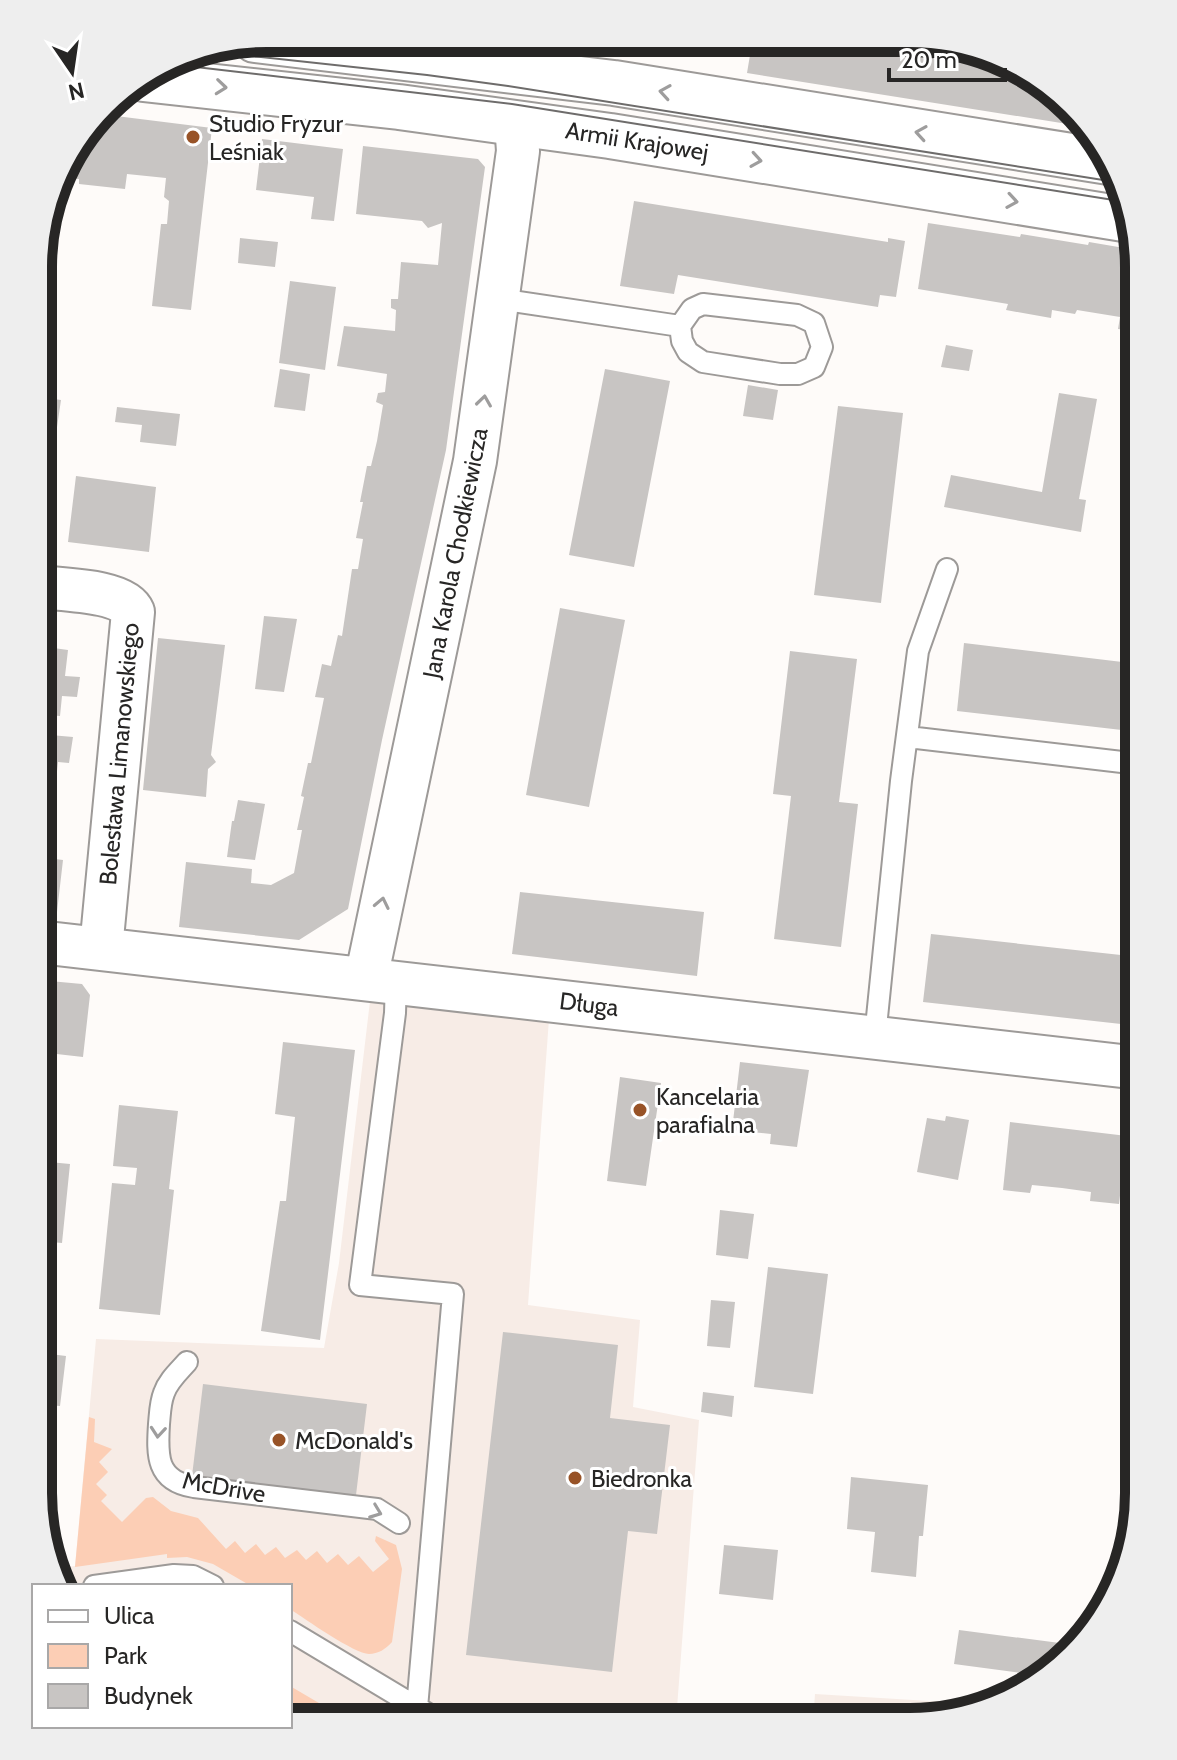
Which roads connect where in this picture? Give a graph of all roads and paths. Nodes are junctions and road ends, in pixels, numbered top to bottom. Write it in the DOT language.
graph roads {
  1 [pos="468,52"];
  2 [pos="504,54"];
  3 [pos="159,81"];
  4 [pos="516,123"];
  5 [pos="1097,160"];
  6 [pos="1120,218"];
  7 [pos="499,299"];
  8 [pos="680,326"];
  9 [pos="947,569"];
  10 [pos="52,589"];
  11 [pos="908,737"];
  12 [pos="1125,762"];
  13 [pos="52,943"];
  14 [pos="101,949"];
  15 [pos="381,980"];
  16 [pos="875,1037"];
  17 [pos="1125,1066"];
  18 [pos="187,1362"];
  19 [pos="399,1523"];
  20 [pos="109,1584"];
  21 [pos="209,1584"];
  22 [pos="292,1632"];
  23 [pos="417,1708"];
  1 -- 2 [label="street"];
  2 -- 4 [label="street"];
  5 -- 2 [label="street, one-way"];
  3 -- 4 [label="street, Armii Krajowej, one-way"];
  4 -- 6 [label="street, Armii Krajowej, one-way"];
  4 -- 7 [label="street, Jana Karola Chodkiewicza"];
  7 -- 8 [label="lane"];
  15 -- 7 [label="street, Jana Karola Chodkiewicza, one-way"];
  8 -- 8 [label="lane"];
  9 -- 11 [label="lane"];
  10 -- 14 [label="street, Bolesława Limanowskiego"];
  11 -- 12 [label="lane"];
  11 -- 16 [label="lane"];
  13 -- 14 [label="street, Długa"];
  14 -- 15 [label="street, Długa"];
  15 -- 16 [label="street, Długa"];
  15 -- 23 [label="lane"];
  16 -- 17 [label="street, Długa"];
  18 -- 19 [label="lane, McDrive, one-way"];
  20 -- 21 [label="lane"];
  22 -- 23 [label="lane"];
}
